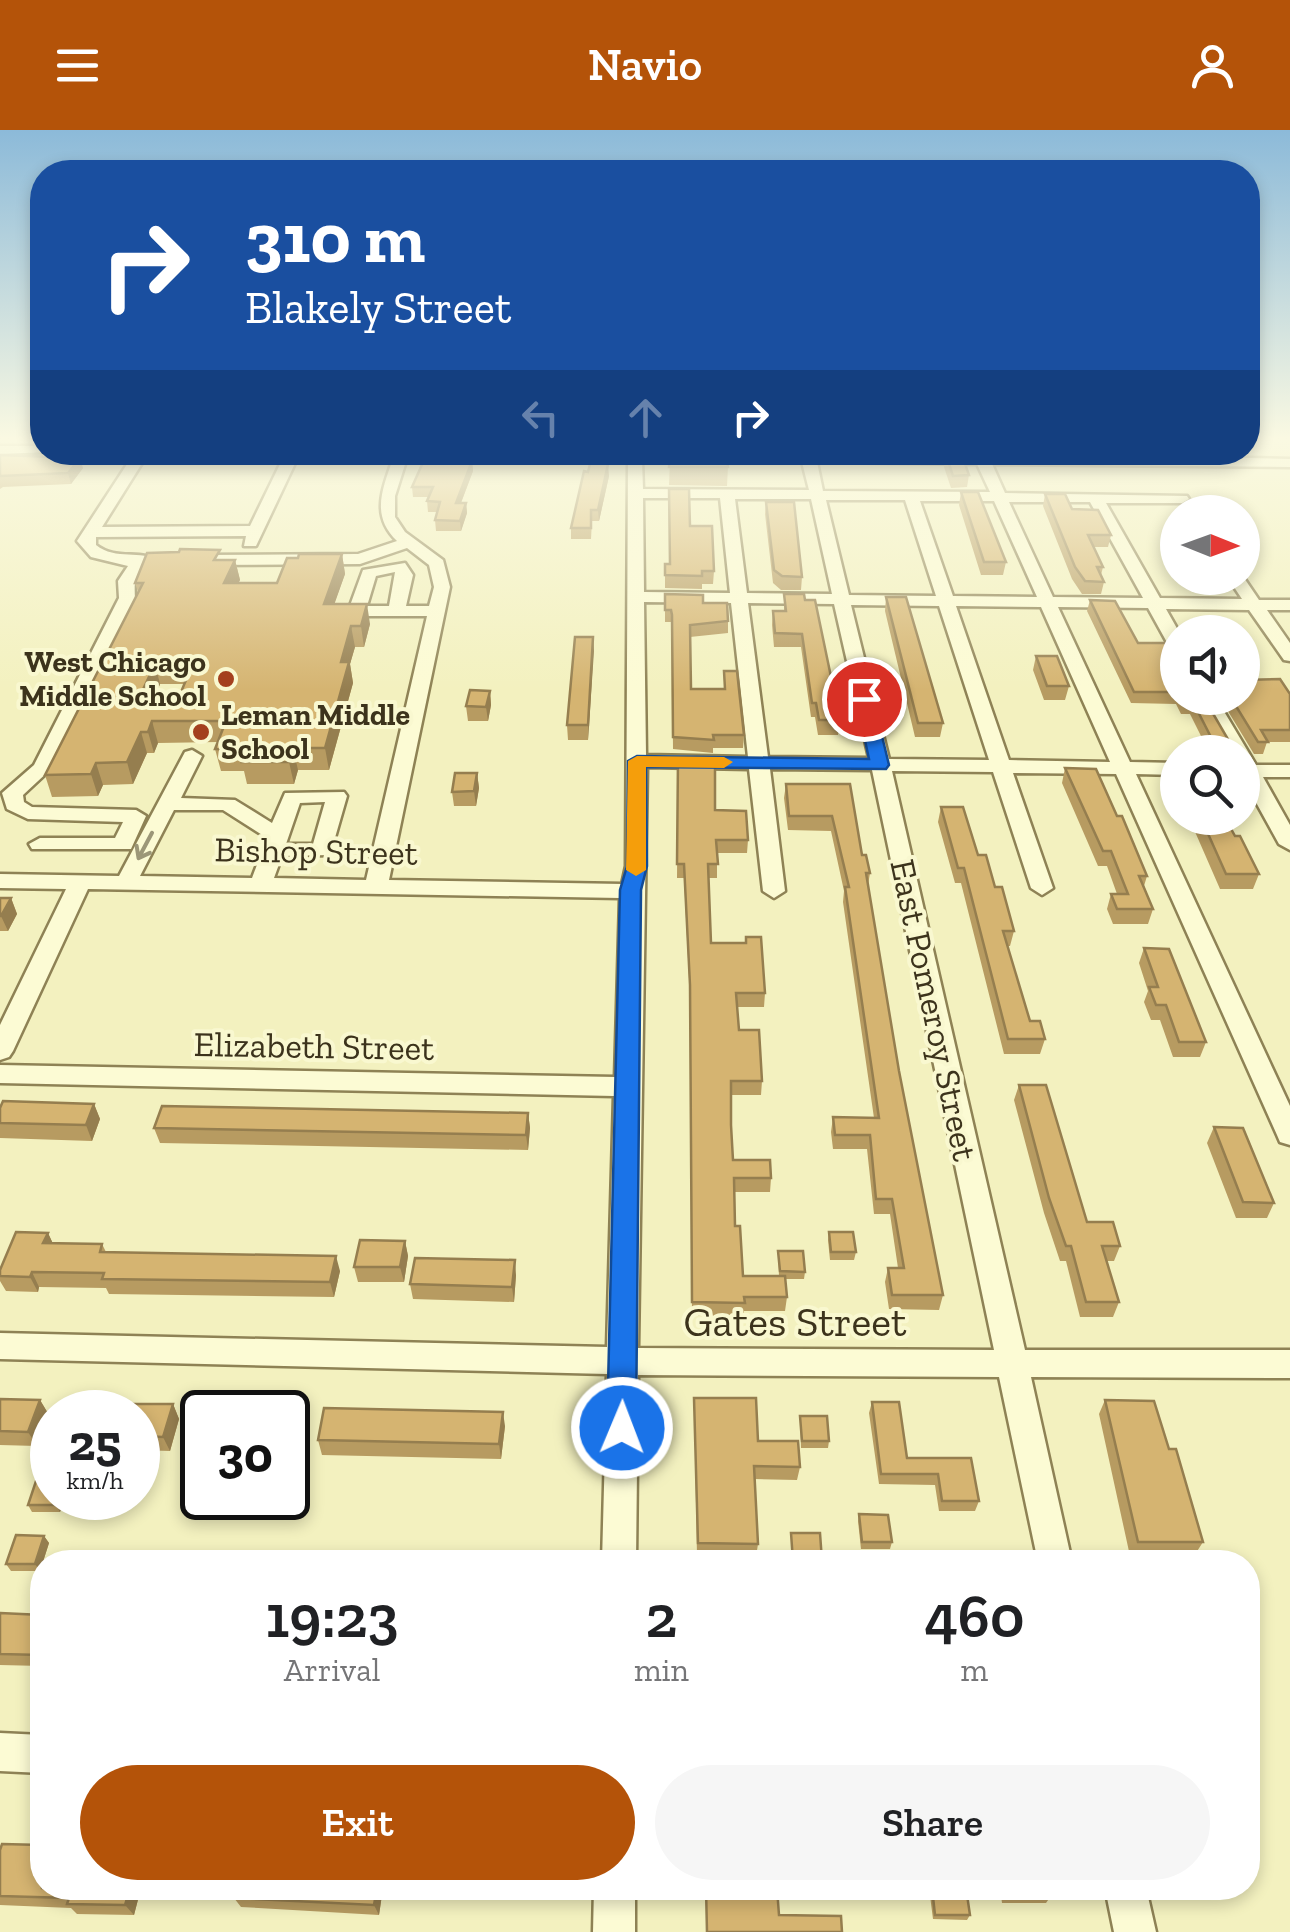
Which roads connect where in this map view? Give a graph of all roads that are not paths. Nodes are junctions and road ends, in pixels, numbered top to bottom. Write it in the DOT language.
graph roads {
  1 [pos="96,522"];
  2 [pos="260,522"];
  3 [pos="390,522"];
  4 [pos="638,522"];
  5 [pos="730,522"];
  6 [pos="823,522"];
  7 [pos="920,522"];
  8 [pos="1011,522"];
  9 [pos="1109,522"];
  10 [pos="256,531"];
  11 [pos="89,532"];
  12 [pos="408,542"];
  13 [pos="241,560"];
  14 [pos="139,561"];
  15 [pos="1248,595"];
  16 [pos="636,597"];
  17 [pos="738,598"];
  18 [pos="841,600"];
  19 [pos="947,601"];
  20 [pos="1048,602"];
  21 [pos="1153,603"];
  22 [pos="1255,604"];
  23 [pos="1290,605"];
  24 [pos="396,611"];
  25 [pos="437,611"];
  26 [pos="1160,615"];
  27 [pos="1290,656"];
  28 [pos="192,756"];
  29 [pos="637,761"];
  30 [pos="758,763"];
  31 [pos="880,765"];
  32 [pos="1260,766"];
  33 [pos="1003,767"];
  34 [pos="1124,768"];
  35 [pos="1160,769"];
  36 [pos="1290,771"];
  37 [pos="1260,791"];
  38 [pos="168,804"];
  39 [pos="56,816"];
  40 [pos="40,844"];
  41 [pos="1290,844"];
  42 [pos="9,881"];
  43 [pos="80,882"];
  44 [pos="126,883"];
  45 [pos="261,885"];
  46 [pos="376,887"];
  47 [pos="1042,888"];
  48 [pos="630,890"];
  49 [pos="774,890"];
  50 [pos="0,1051"];
  51 [pos="0,1074"];
  52 [pos="627,1087"];
  53 [pos="1290,1136"];
  54 [pos="0,1346"];
  55 [pos="622,1362"];
  56 [pos="1012,1364"];
  57 [pos="1290,1364"];
  58 [pos="619,1550"];
  59 [pos="1052,1550"];
  60 [pos="0,1752"];
  61 [pos="30,1753"];
  62 [pos="614,1900"];
  63 [pos="1128,1900"];
  64 [pos="614,1932"];
  65 [pos="1135,1932"];
  1 -- 11 [label="street"];
  2 -- 10 [label="street"];
  3 -- 12 [label="street"];
  4 -- 16 [label="street"];
  5 -- 17 [label="street"];
  6 -- 18 [label="street, East Pomeroy Street"];
  7 -- 19 [label="street"];
  8 -- 20 [label="street"];
  9 -- 21 [label="street"];
  10 -- 11 [label="street"];
  10 -- 13 [label="street"];
  11 -- 14 [label="street"];
  12 -- 13 [label="street"];
  12 -- 25 [label="street"];
  13 -- 14 [label="street"];
  14 -- 39 [label="street"];
  15 -- 22 [label="street"];
  16 -- 17 [label="street"];
  16 -- 29 [label="street"];
  17 -- 18 [label="street"];
  17 -- 30 [label="street"];
  18 -- 19 [label="street"];
  18 -- 31 [label="street, East Pomeroy Street"];
  19 -- 20 [label="street"];
  19 -- 33 [label="street"];
  20 -- 21 [label="street"];
  20 -- 34 [label="street"];
  21 -- 22 [label="street"];
  21 -- 26 [label="street"];
  22 -- 23 [label="street"];
  22 -- 27 [label="street"];
  24 -- 25 [label="street"];
  25 -- 46 [label="street"];
  28 -- 38 [label="street"];
  29 -- 30 [label="street"];
  29 -- 48 [label="street"];
  30 -- 31 [label="street"];
  30 -- 49 [label="street"];
  31 -- 33 [label="street"];
  31 -- 56 [label="street, East Pomeroy Street"];
  32 -- 36 [label="street"];
  33 -- 34 [label="street"];
  33 -- 47 [label="street"];
  34 -- 35 [label="street"];
  34 -- 53 [label="street"];
  37 -- 41 [label="street"];
  38 -- 44 [label="street, one-way"];
  38 -- 45 [label="street"];
  39 -- 40 [label="street"];
  39 -- 40 [label="street"];
  40 -- 42 [label="street"];
  42 -- 43 [label="street, Bishop Street"];
  43 -- 44 [label="street, Bishop Street"];
  43 -- 50 [label="street"];
  44 -- 45 [label="street, Bishop Street"];
  45 -- 46 [label="street, Bishop Street"];
  46 -- 48 [label="street, Bishop Street"];
  48 -- 52 [label="street"];
  51 -- 52 [label="street, Elizabeth Street"];
  52 -- 55 [label="street"];
  54 -- 55 [label="street, Gates Street"];
  55 -- 56 [label="street, Gates Street"];
  55 -- 58 [label="street"];
  56 -- 57 [label="street, Gates Street"];
  56 -- 59 [label="street, East Pomeroy Street"];
  60 -- 61 [label="street"];
  62 -- 64 [label="street"];
  63 -- 65 [label="street"];
}
